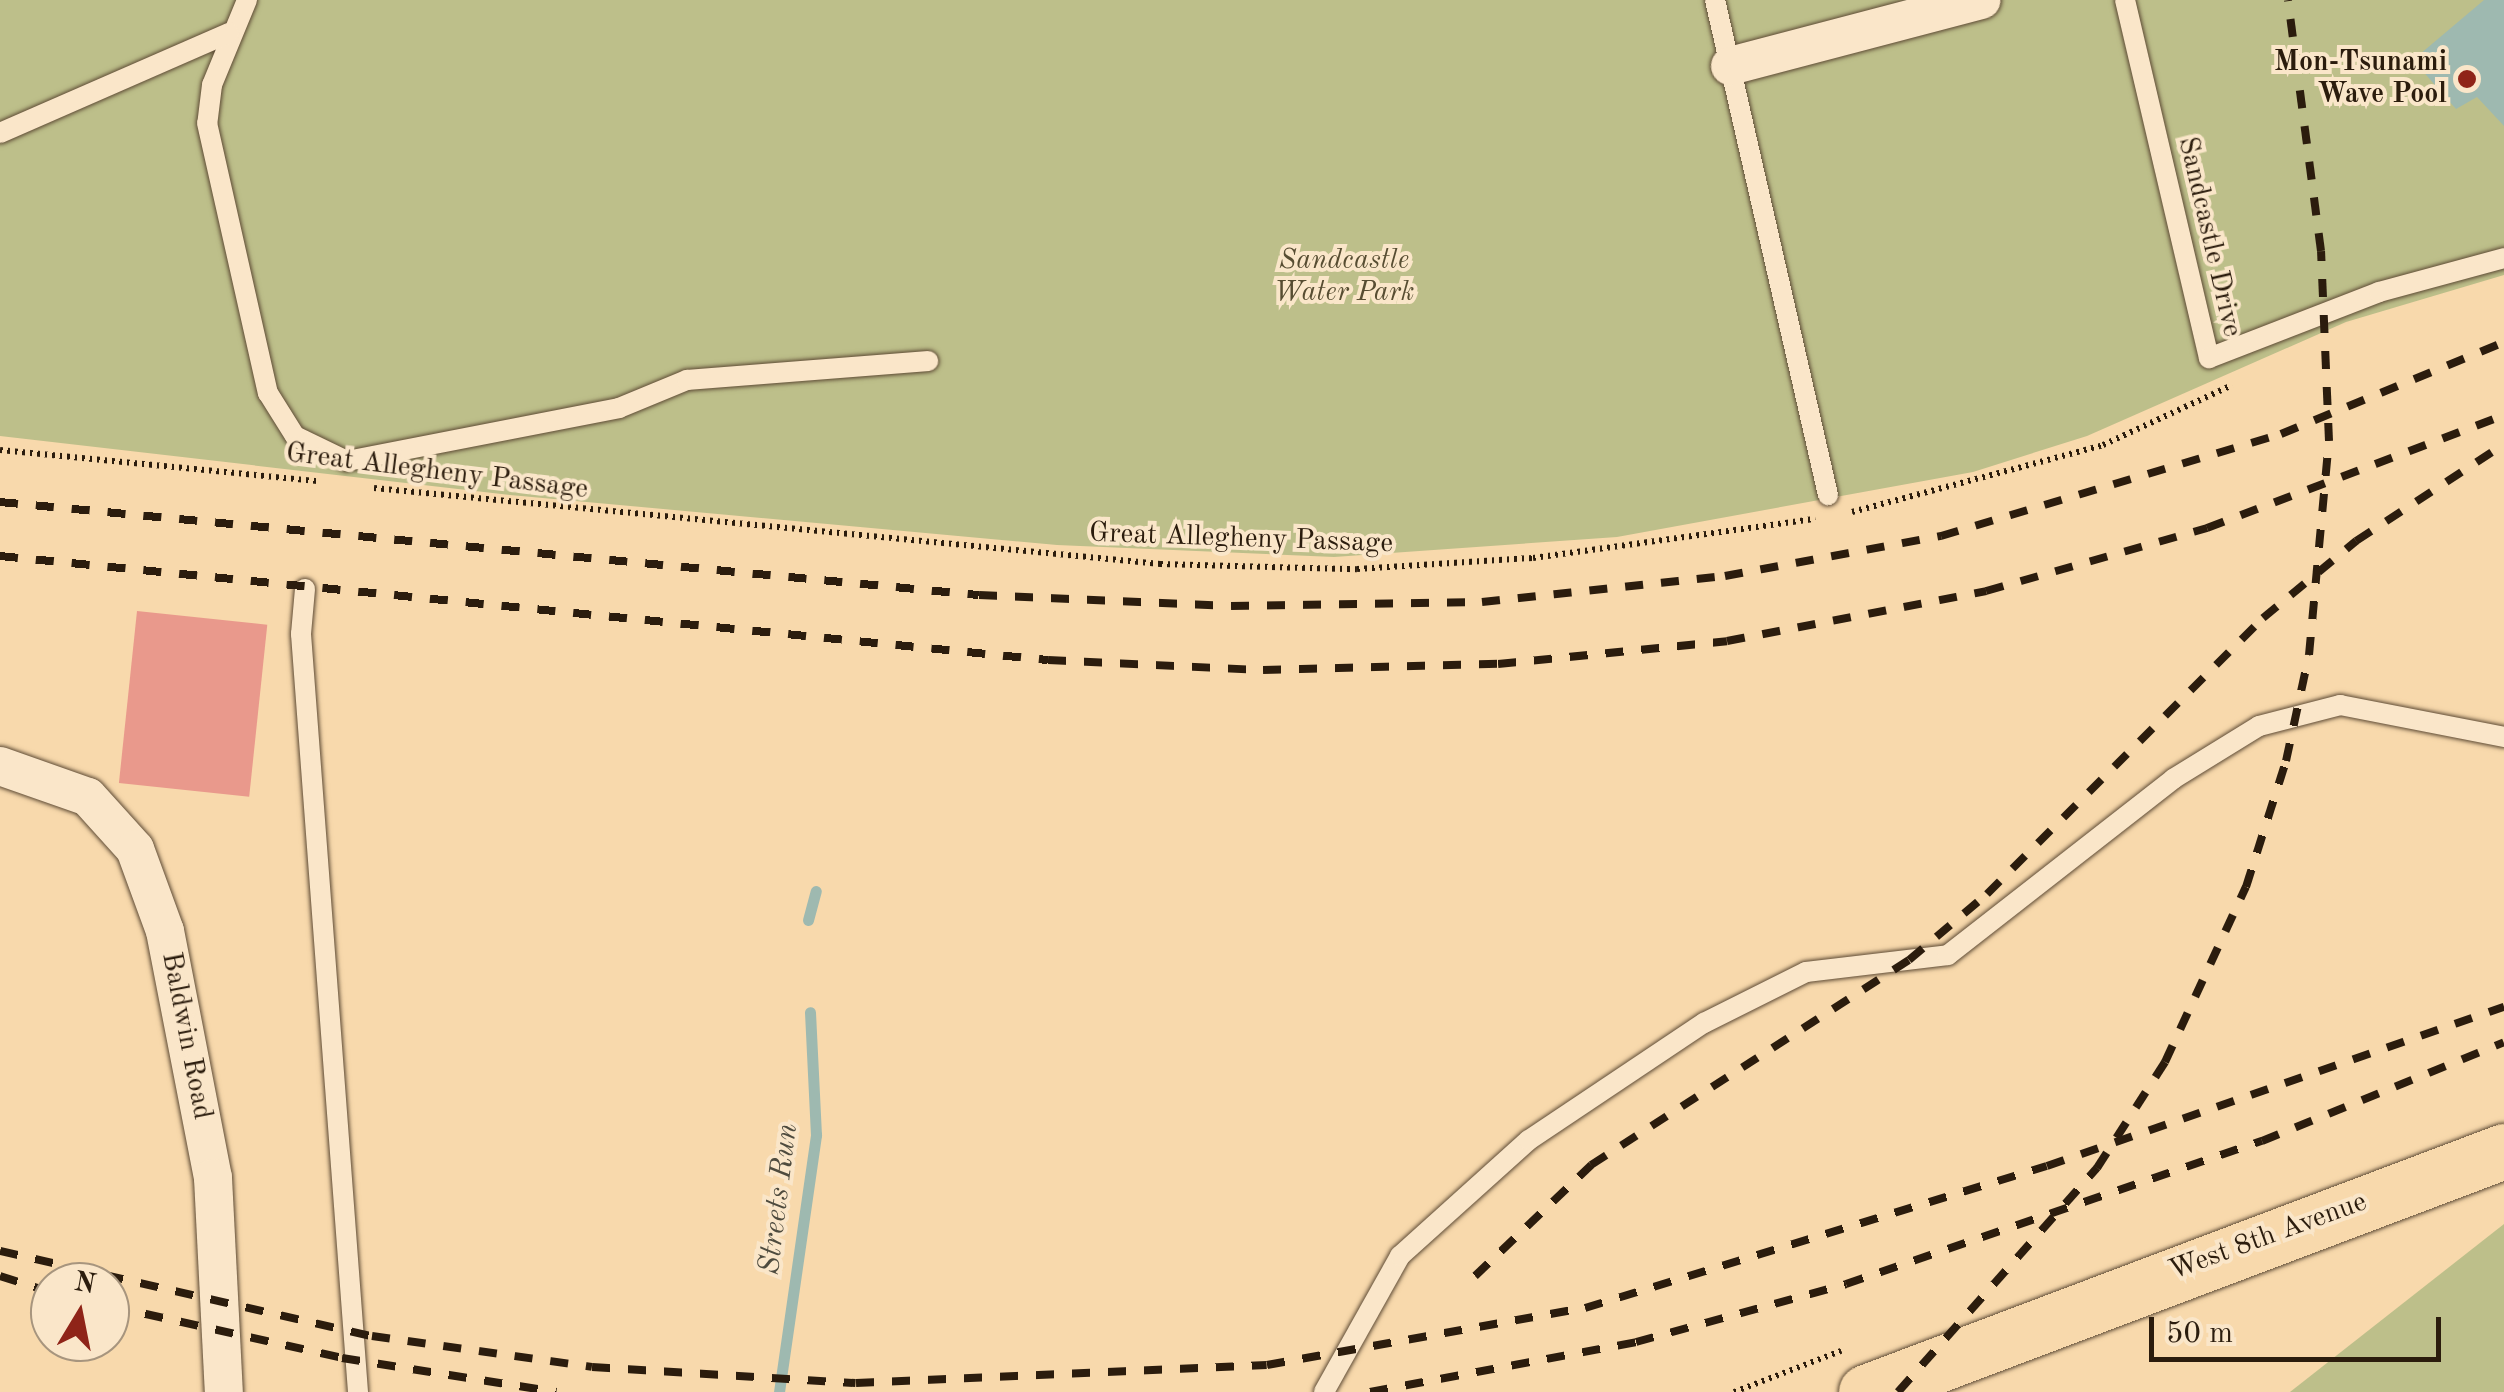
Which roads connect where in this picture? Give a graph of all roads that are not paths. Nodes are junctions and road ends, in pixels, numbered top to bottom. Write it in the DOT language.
graph roads {
  1 [pos="247,0"];
  2 [pos="1715,0"];
  3 [pos="1982,0"];
  4 [pos="2126,0"];
  5 [pos="229,33"];
  6 [pos="1730,66"];
  7 [pos="0,133"];
  8 [pos="2504,258"];
  9 [pos="928,360"];
  10 [pos="1828,495"];
  11 [pos="305,589"];
  12 [pos="2504,737"];
  13 [pos="0,766"];
  14 [pos="2504,1151"];
  15 [pos="224,1392"];
  16 [pos="358,1392"];
  17 [pos="1324,1392"];
  18 [pos="1866,1392"];
  1 -- 5 [label="lane"];
  2 -- 6 [label="lane"];
  3 -- 6 [label="street"];
  4 -- 8 [label="lane, Sandcastle Drive"];
  5 -- 7 [label="lane"];
  5 -- 9 [label="lane"];
  6 -- 10 [label="lane"];
  11 -- 16 [label="lane"];
  12 -- 17 [label="lane"];
  13 -- 15 [label="street, Baldwin Road"];
  14 -- 18 [label="main road, West 8th Avenue"];
}
